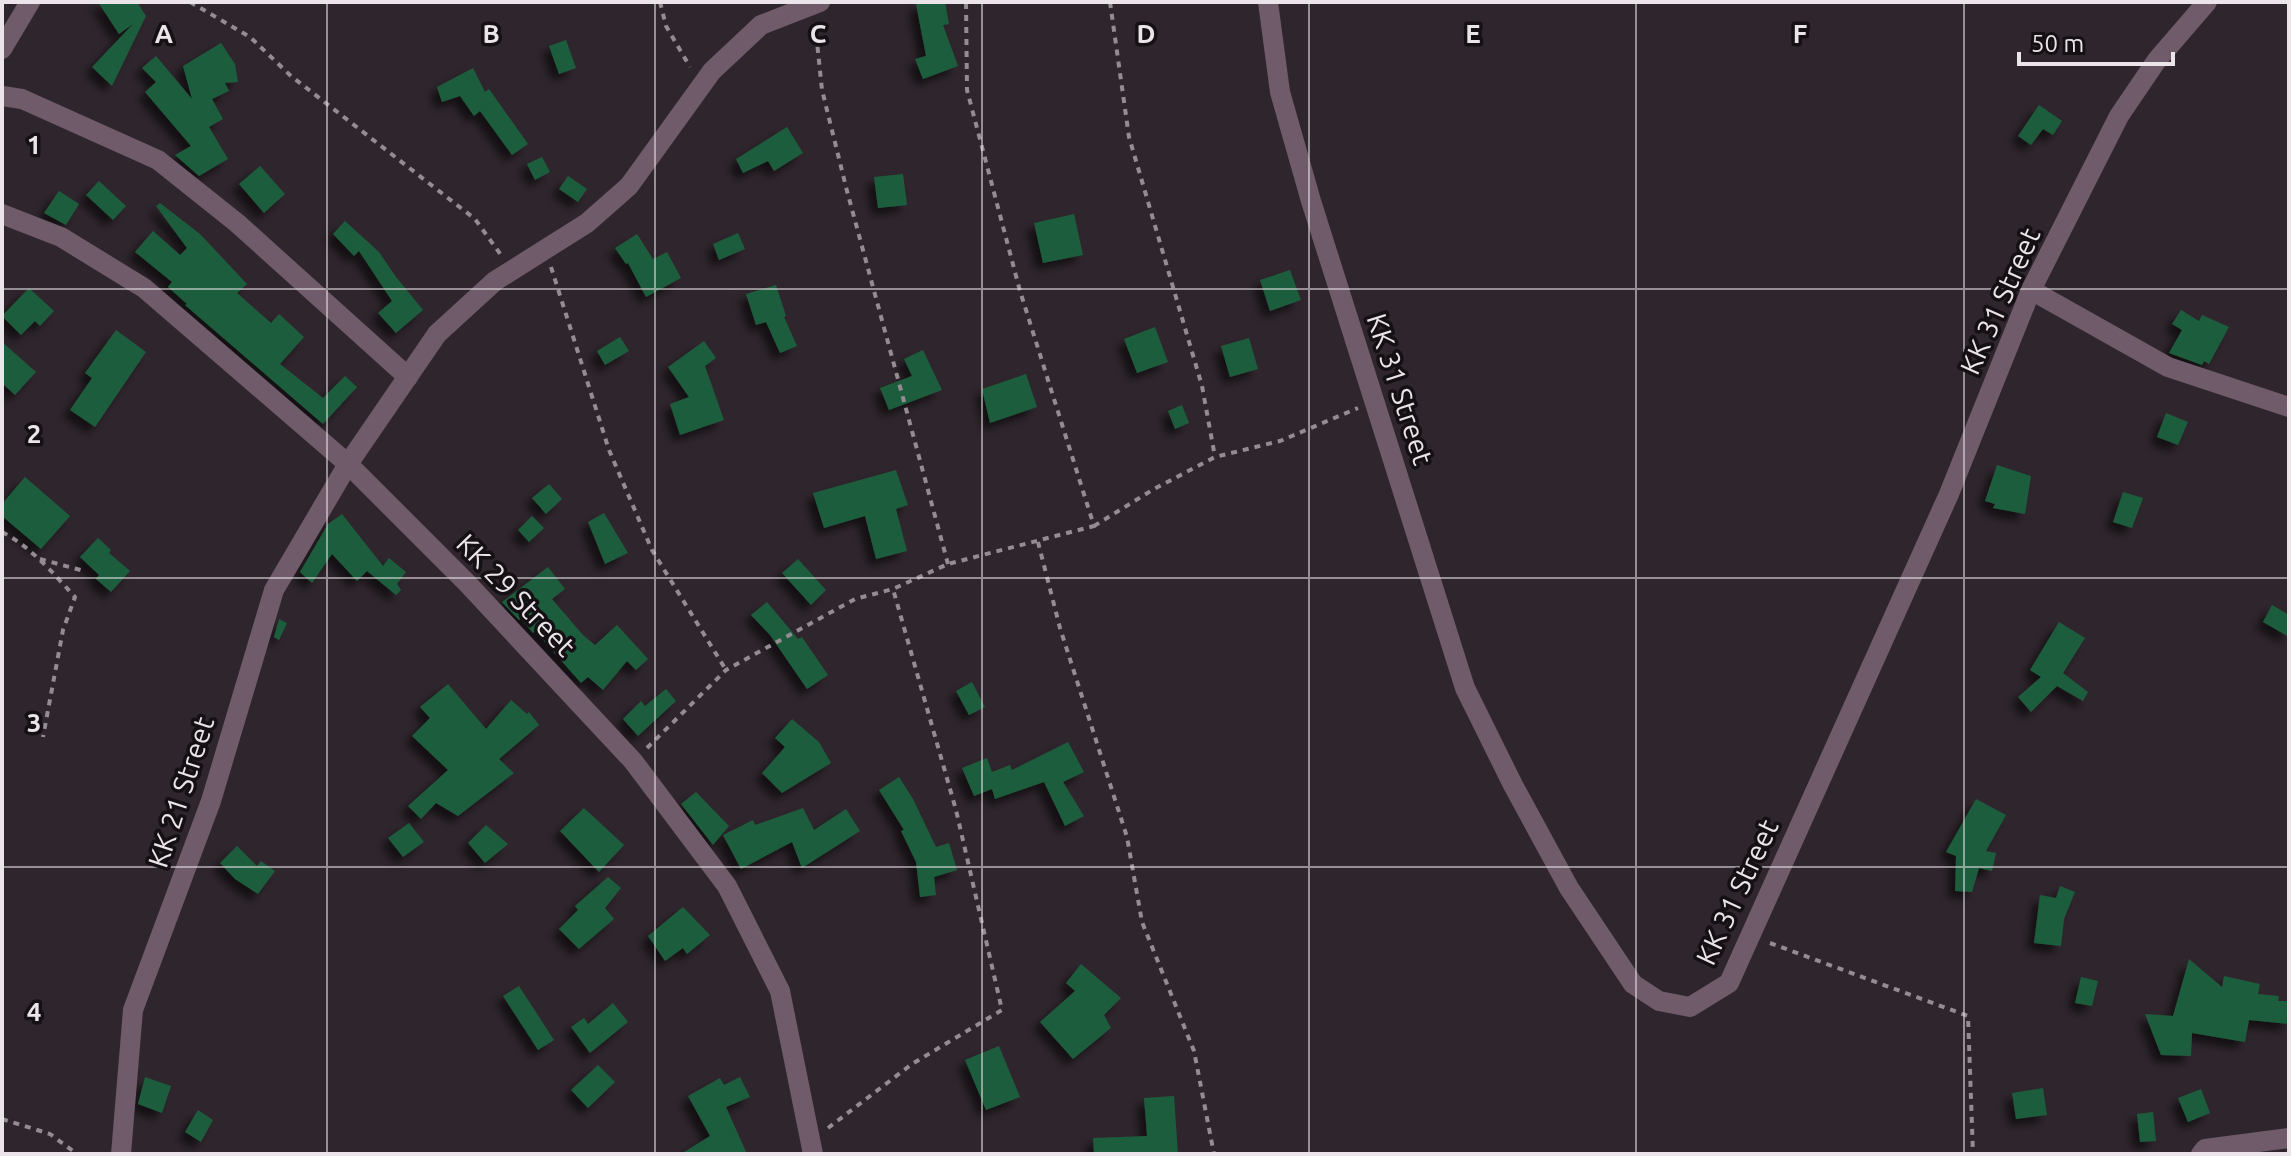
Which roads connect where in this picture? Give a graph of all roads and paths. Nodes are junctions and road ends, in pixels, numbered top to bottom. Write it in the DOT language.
graph roads {
  1 [pos="30,2"];
  2 [pos="190,2"];
  3 [pos="660,2"];
  4 [pos="966,2"];
  5 [pos="1110,2"];
  6 [pos="1268,2"];
  7 [pos="2207,2"];
  8 [pos="816,3"];
  9 [pos="2,49"];
  10 [pos="701,86"];
  11 [pos="2,96"];
  12 [pos="2,214"];
  13 [pos="545,250"];
  14 [pos="512,270"];
  15 [pos="2031,290"];
  16 [pos="408,377"];
  17 [pos="1375,401"];
  18 [pos="2289,407"];
  19 [pos="1215,457"];
  20 [pos="348,464"];
  21 [pos="1094,526"];
  22 [pos="2,532"];
  23 [pos="1038,542"];
  24 [pos="38,558"];
  25 [pos="948,564"];
  26 [pos="84,571"];
  27 [pos="893,589"];
  28 [pos="726,670"];
  29 [pos="43,737"];
  30 [pos="633,761"];
  31 [pos="1750,936"];
  32 [pos="2,1119"];
  33 [pos="2289,1138"];
  34 [pos="812,1148"];
  35 [pos="77,1154"];
  36 [pos="121,1154"];
  37 [pos="1214,1154"];
  38 [pos="1973,1154"];
  39 [pos="2201,1154"];
  1 -- 9 [label="street"];
  2 -- 14 [label="path"];
  3 -- 10 [label="path"];
  4 -- 21 [label="path"];
  5 -- 19 [label="path"];
  6 -- 17 [label="street, KK 31 Street"];
  7 -- 15 [label="street, KK 31 Street"];
  8 -- 10 [label="street, KK 21 Street"];
  8 -- 25 [label="path"];
  10 -- 13 [label="street, KK 21 Street"];
  11 -- 16 [label="street"];
  12 -- 20 [label="street, KK 29 Street"];
  13 -- 14 [label="street, KK 21 Street"];
  13 -- 28 [label="path"];
  14 -- 16 [label="street, KK 21 Street"];
  15 -- 18 [label="street"];
  15 -- 31 [label="street, KK 31 Street"];
  16 -- 20 [label="street, KK 21 Street"];
  17 -- 19 [label="path"];
  17 -- 31 [label="street, KK 31 Street"];
  19 -- 21 [label="path"];
  20 -- 30 [label="street, KK 29 Street"];
  20 -- 36 [label="street, KK 21 Street"];
  21 -- 23 [label="path"];
  22 -- 24 [label="path"];
  23 -- 25 [label="path"];
  23 -- 37 [label="path"];
  24 -- 26 [label="path"];
  24 -- 29 [label="path"];
  25 -- 27 [label="path"];
  27 -- 28 [label="path"];
  27 -- 34 [label="path"];
  28 -- 30 [label="path"];
  30 -- 34 [label="street, KK 29 Street"];
  31 -- 38 [label="path"];
  32 -- 35 [label="path"];
  33 -- 39 [label="street"];
}
